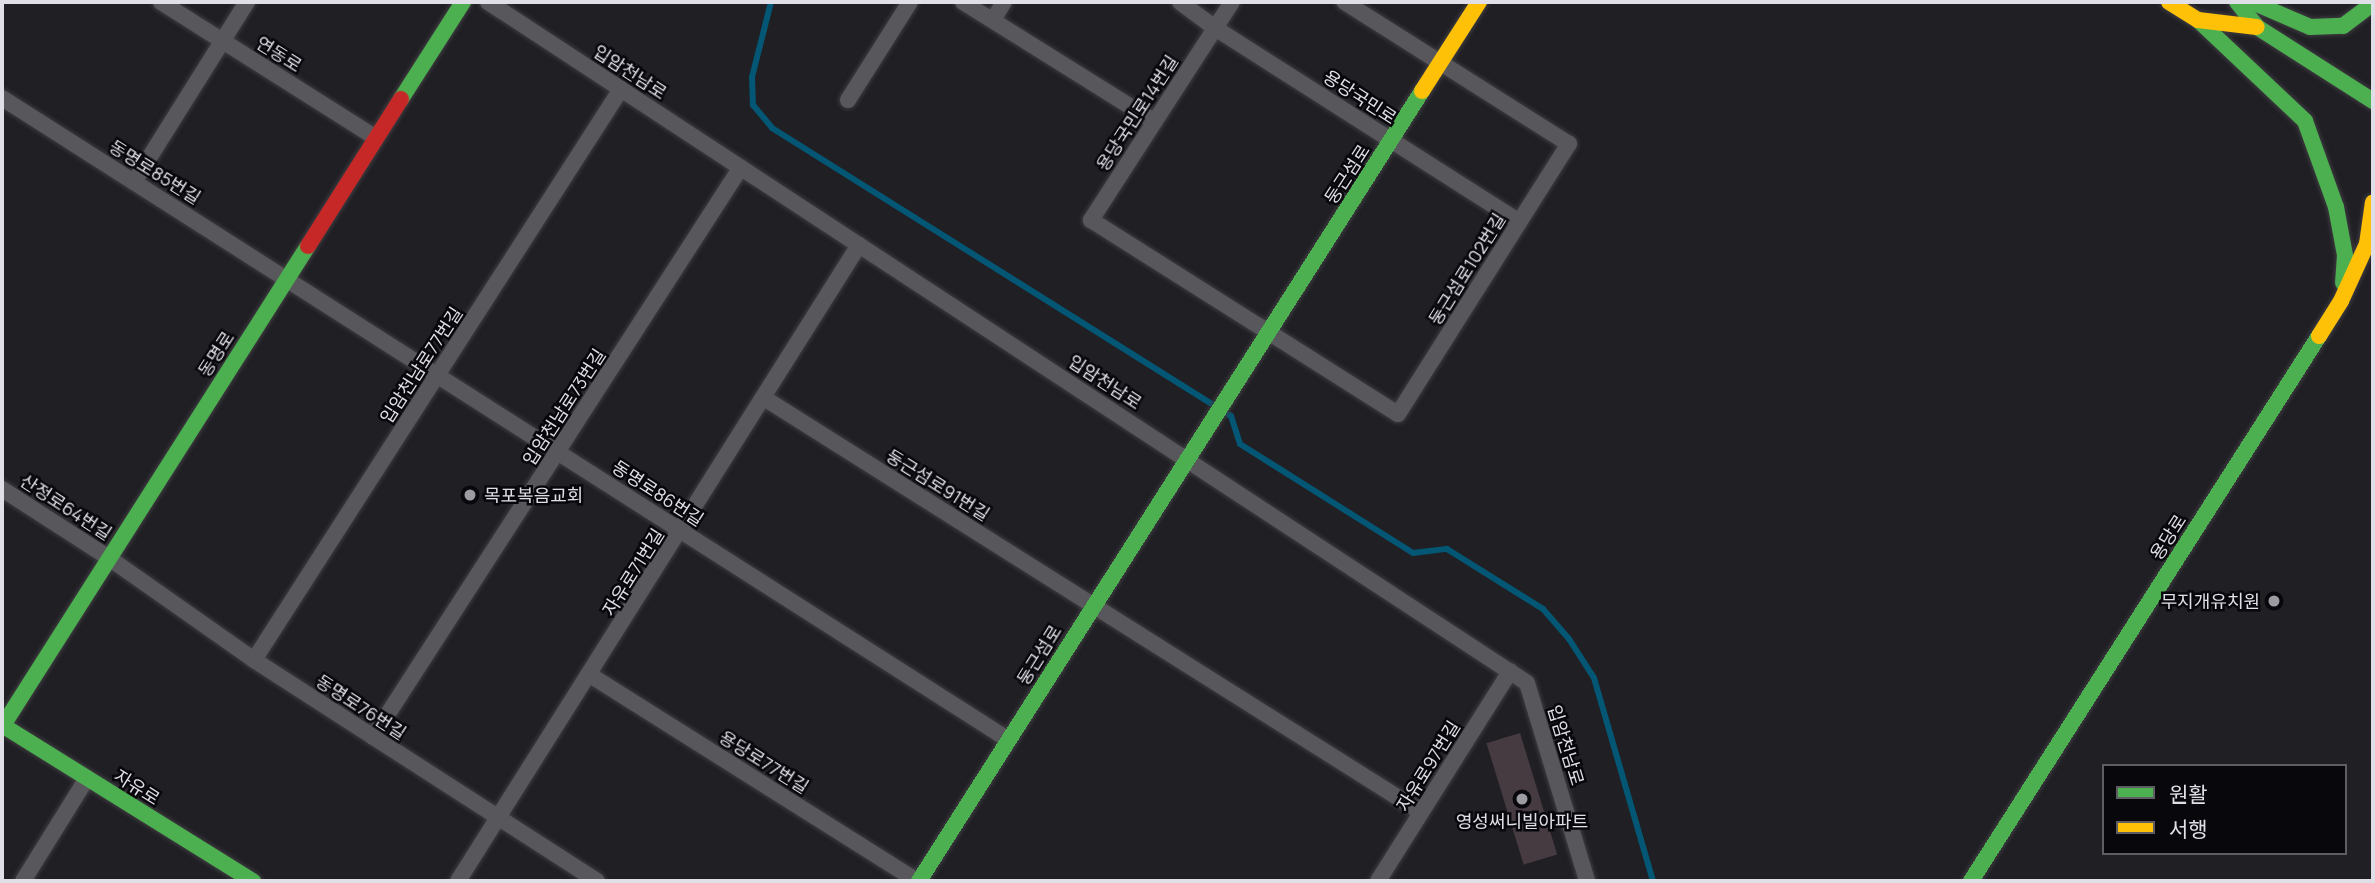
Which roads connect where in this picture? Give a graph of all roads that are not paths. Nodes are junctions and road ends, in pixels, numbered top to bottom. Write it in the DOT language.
graph roads {
  1 [pos="161,2"];
  2 [pos="247,2"];
  3 [pos="463,2"];
  4 [pos="488,2"];
  5 [pos="910,2"];
  6 [pos="963,2"];
  7 [pos="1004,2"];
  8 [pos="1180,2"];
  9 [pos="1232,2"];
  10 [pos="1344,2"];
  11 [pos="1479,2"];
  12 [pos="2169,2"];
  13 [pos="2237,2"];
  14 [pos="2252,2"];
  15 [pos="2373,3"];
  16 [pos="993,20"];
  17 [pos="2198,20"];
  18 [pos="2257,27"];
  19 [pos="1215,28"];
  20 [pos="223,41"];
  21 [pos="1440,63"];
  22 [pos="621,89"];
  23 [pos="2,98"];
  24 [pos="848,100"];
  25 [pos="2373,101"];
  26 [pos="1154,122"];
  27 [pos="376,138"];
  28 [pos="1391,140"];
  29 [pos="741,167"];
  30 [pos="134,182"];
  31 [pos="2373,202"];
  32 [pos="1520,222"];
  33 [pos="859,245"];
  34 [pos="2373,269"];
  35 [pos="287,279"];
  36 [pos="2341,301"];
  37 [pos="1269,331"];
  38 [pos="437,375"];
  39 [pos="764,398"];
  40 [pos="558,452"];
  41 [pos="1190,455"];
  42 [pos="2,489"];
  43 [pos="681,531"];
  44 [pos="109,558"];
  45 [pos="1093,605"];
  46 [pos="254,660"];
  47 [pos="1510,671"];
  48 [pos="590,675"];
  49 [pos="2,726"];
  50 [pos="373,737"];
  51 [pos="1009,740"];
  52 [pos="87,778"];
  53 [pos="1421,813"];
  54 [pos="497,819"];
  55 [pos="23,881"];
  56 [pos="253,881"];
  57 [pos="458,881"];
  58 [pos="597,881"];
  59 [pos="918,881"];
  60 [pos="1378,881"];
  61 [pos="1587,881"];
  62 [pos="1970,881"];
  1 -- 20 [label="street, 연동로"];
  2 -- 20 [label="street"];
  3 -- 27 [label="street, 동명로"];
  4 -- 22 [label="street, 입암천남로"];
  5 -- 24 [label="street"];
  6 -- 16 [label="street"];
  7 -- 16 [label="street"];
  8 -- 19 [label="street, 용당국민로"];
  9 -- 19 [label="street, 용당국민로14번길"];
  10 -- 21 [label="street"];
  11 -- 21 [label="street, 둥근섬로"];
  12 -- 17 [label="street"];
  13 -- 18 [label="street"];
  14 -- 15 [label="street"];
  16 -- 26 [label="street"];
  17 -- 18 [label="street"];
  17 -- 36 [label="street"];
  18 -- 25 [label="street"];
  19 -- 26 [label="street, 용당국민로14번길"];
  19 -- 28 [label="street, 용당국민로"];
  20 -- 27 [label="street, 연동로"];
  20 -- 30 [label="street"];
  21 -- 28 [label="street, 둥근섬로"];
  21 -- 32 [label="street, 둥근섬로102번길"];
  22 -- 29 [label="street, 입암천남로"];
  22 -- 38 [label="street, 입암천남로77번길"];
  23 -- 30 [label="street, 동명로85번길"];
  26 -- 37 [label="street, 용당국민로14번길"];
  27 -- 35 [label="street, 동명로"];
  28 -- 32 [label="street, 용당국민로"];
  28 -- 37 [label="street, 둥근섬로"];
  29 -- 33 [label="street, 입암천남로"];
  29 -- 40 [label="street, 입암천남로73번길"];
  30 -- 35 [label="street, 동명로85번길"];
  31 -- 36 [label="street, 용당로"];
  32 -- 37 [label="street, 둥근섬로102번길"];
  33 -- 39 [label="street, 자유로71번길"];
  33 -- 41 [label="street, 입암천남로"];
  34 -- 36 [label="street"];
  35 -- 38 [label="street, 동명로86번길"];
  35 -- 44 [label="street, 동명로"];
  36 -- 62 [label="street, 용당로"];
  37 -- 41 [label="street, 둥근섬로"];
  38 -- 40 [label="street, 동명로86번길"];
  38 -- 46 [label="street, 입암천남로77번길"];
  39 -- 43 [label="street, 자유로71번길"];
  39 -- 45 [label="street, 둥근섬로91번길"];
  40 -- 43 [label="street, 동명로86번길"];
  40 -- 50 [label="street, 입암천남로73번길"];
  41 -- 45 [label="street, 둥근섬로"];
  41 -- 47 [label="street, 입암천남로"];
  42 -- 44 [label="street, 산정로64번길"];
  43 -- 48 [label="street, 자유로71번길"];
  43 -- 51 [label="street, 동명로86번길"];
  44 -- 46 [label="street, 동명로76번길"];
  44 -- 49 [label="street, 동명로"];
  45 -- 51 [label="street, 둥근섬로"];
  45 -- 53 [label="street, 둥근섬로91번길"];
  46 -- 50 [label="street, 동명로76번길"];
  47 -- 53 [label="street, 자유로97번길"];
  47 -- 61 [label="street, 입암천남로"];
  48 -- 54 [label="street, 자유로71번길"];
  48 -- 59 [label="street, 용당로77번길"];
  49 -- 52 [label="street, 자유로"];
  50 -- 54 [label="street, 동명로76번길"];
  51 -- 59 [label="street, 둥근섬로"];
  52 -- 55 [label="street"];
  52 -- 56 [label="street, 자유로"];
  53 -- 60 [label="street, 자유로97번길"];
  54 -- 57 [label="street, 자유로71번길"];
  54 -- 58 [label="street, 동명로76번길"];
}
